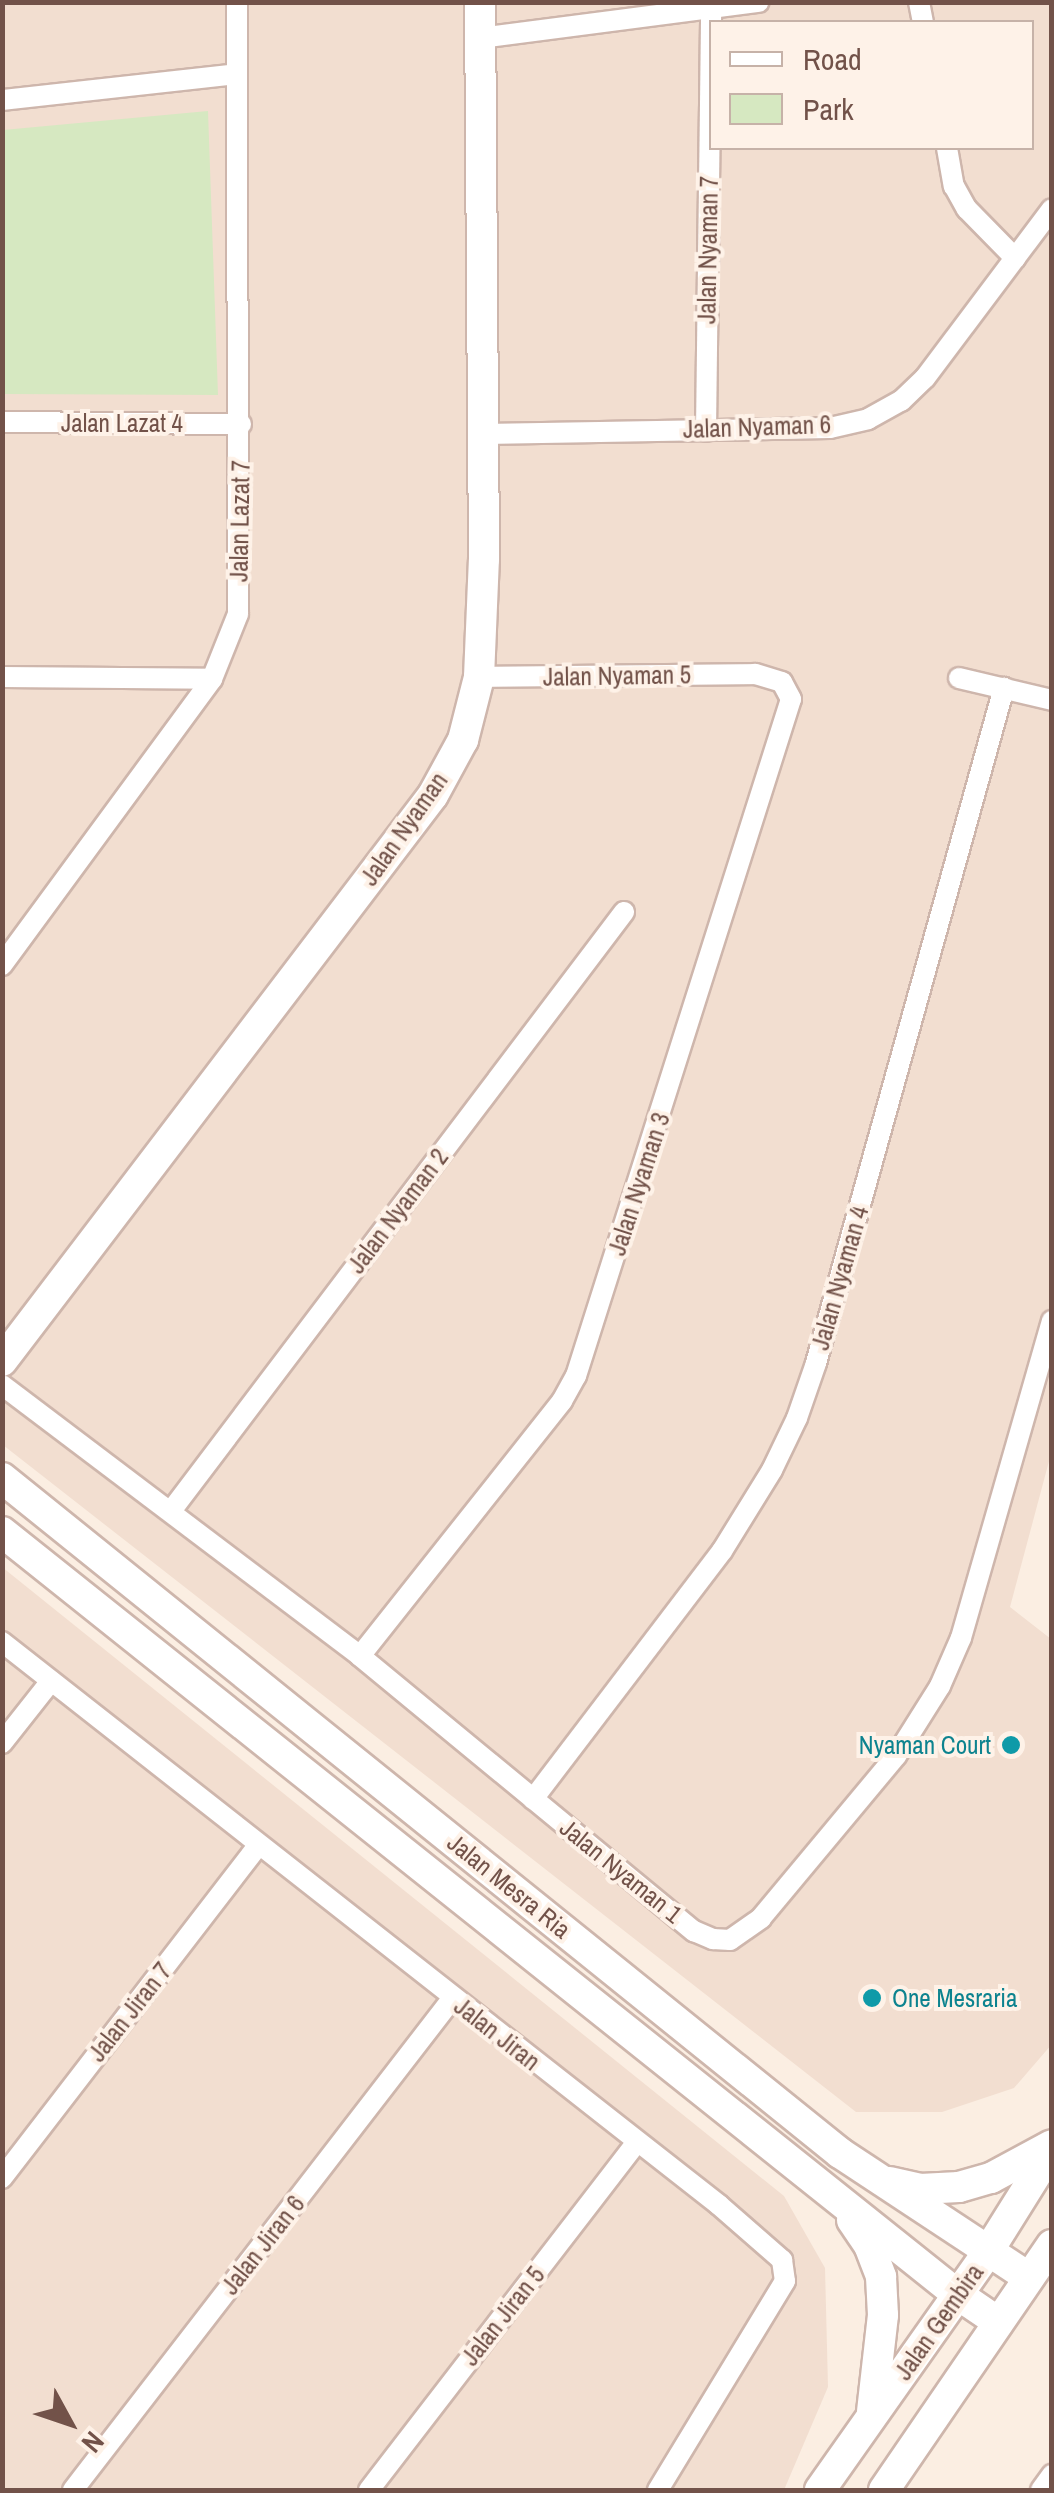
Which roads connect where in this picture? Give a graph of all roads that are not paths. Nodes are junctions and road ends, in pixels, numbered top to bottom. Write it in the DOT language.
graph roads {
  1 [pos="237,2"];
  2 [pos="480,2"];
  3 [pos="759,2"];
  4 [pos="711,9"];
  5 [pos="711,20"];
  6 [pos="480,38"];
  7 [pos="236,74"];
  8 [pos="2,100"];
  9 [pos="709,150"];
  10 [pos="946,150"];
  11 [pos="1052,209"];
  12 [pos="1015,258"];
  13 [pos="2,422"];
  14 [pos="241,424"];
  15 [pos="706,430"];
  16 [pos="484,434"];
  17 [pos="755,674"];
  18 [pos="2,677"];
  19 [pos="479,677"];
  20 [pos="959,678"];
  21 [pos="212,679"];
  22 [pos="1004,688"];
  23 [pos="1052,700"];
  24 [pos="624,912"];
  25 [pos="2,965"];
  26 [pos="1052,1320"];
  27 [pos="2,1361"];
  28 [pos="2,1385"];
  29 [pos="2,1478"];
  30 [pos="171,1510"];
  31 [pos="2,1532"];
  32 [pos="2,1642"];
  33 [pos="360,1656"];
  34 [pos="51,1681"];
  35 [pos="2,1743"];
  36 [pos="533,1799"];
  37 [pos="258,1846"];
  38 [pos="452,1998"];
  39 [pos="637,2142"];
  40 [pos="1052,2147"];
  41 [pos="2,2178"];
  42 [pos="878,2179"];
  43 [pos="839,2200"];
  44 [pos="1052,2245"];
  45 [pos="987,2253"];
  46 [pos="1028,2278"];
  47 [pos="957,2294"];
  48 [pos="998,2322"];
  49 [pos="871,2419"];
  50 [pos="1052,2475"];
  51 [pos="74,2490"];
  52 [pos="369,2490"];
  53 [pos="658,2490"];
  54 [pos="820,2490"];
  55 [pos="884,2490"];
  56 [pos="1041,2490"];
  1 -- 7 [label="street, Jalan Lazat 7"];
  2 -- 6 [label="main road, Jalan Nyaman"];
  3 -- 4 [label="street"];
  4 -- 5 [label="street, Jalan Nyaman 7"];
  4 -- 6 [label="street"];
  6 -- 16 [label="main road, Jalan Nyaman"];
  7 -- 8 [label="street"];
  7 -- 14 [label="street, Jalan Lazat 7"];
  9 -- 15 [label="street, Jalan Nyaman 7"];
  10 -- 12 [label="street"];
  11 -- 12 [label="street, Jalan Nyaman 6"];
  12 -- 15 [label="street, Jalan Nyaman 6"];
  13 -- 14 [label="street, Jalan Lazat 4"];
  14 -- 21 [label="street, Jalan Lazat 7"];
  15 -- 16 [label="street, Jalan Nyaman 6"];
  16 -- 19 [label="main road, Jalan Nyaman"];
  17 -- 19 [label="street, Jalan Nyaman 5"];
  17 -- 33 [label="street, Jalan Nyaman 3"];
  18 -- 21 [label="street"];
  19 -- 27 [label="main road, Jalan Nyaman"];
  20 -- 22 [label="street"];
  21 -- 25 [label="street, Jalan Lazat 7"];
  22 -- 23 [label="street"];
  22 -- 36 [label="street, Jalan Nyaman 4"];
  24 -- 30 [label="street, Jalan Nyaman 2"];
  26 -- 36 [label="street, Jalan Nyaman 1"];
  28 -- 30 [label="street, Jalan Nyaman 1"];
  29 -- 42 [label="main road, Jalan Mesra Ria"];
  30 -- 33 [label="street, Jalan Nyaman 1"];
  31 -- 43 [label="main road, Jalan Mesra Ria"];
  32 -- 34 [label="street, Jalan Jiran"];
  33 -- 36 [label="street, Jalan Nyaman 1"];
  34 -- 35 [label="street"];
  34 -- 37 [label="street, Jalan Jiran"];
  37 -- 38 [label="street, Jalan Jiran"];
  37 -- 41 [label="street, Jalan Jiran 7"];
  38 -- 39 [label="street, Jalan Jiran"];
  38 -- 51 [label="street, Jalan Jiran 6"];
  39 -- 52 [label="street, Jalan Jiran 5"];
  39 -- 53 [label="street, Jalan Jiran"];
  40 -- 42 [label="main road"];
  40 -- 45 [label="main road, Jalan Gembira"];
  42 -- 45 [label="main road, Jalan Mesra Ria"];
  43 -- 47 [label="main road, Jalan Mesra Ria"];
  43 -- 49 [label="main road"];
  44 -- 46 [label="main road, Jalan Gembira"];
  45 -- 46 [label="main road, Jalan Mesra Ria"];
  45 -- 47 [label="main road, Jalan Gembira"];
  46 -- 48 [label="main road, Jalan Gembira"];
  47 -- 48 [label="main road, Jalan Mesra Ria"];
  47 -- 49 [label="main road, Jalan Gembira"];
  48 -- 55 [label="main road, Jalan Gembira"];
  49 -- 54 [label="main road, Jalan Gembira"];
  50 -- 56 [label="street"];
}
